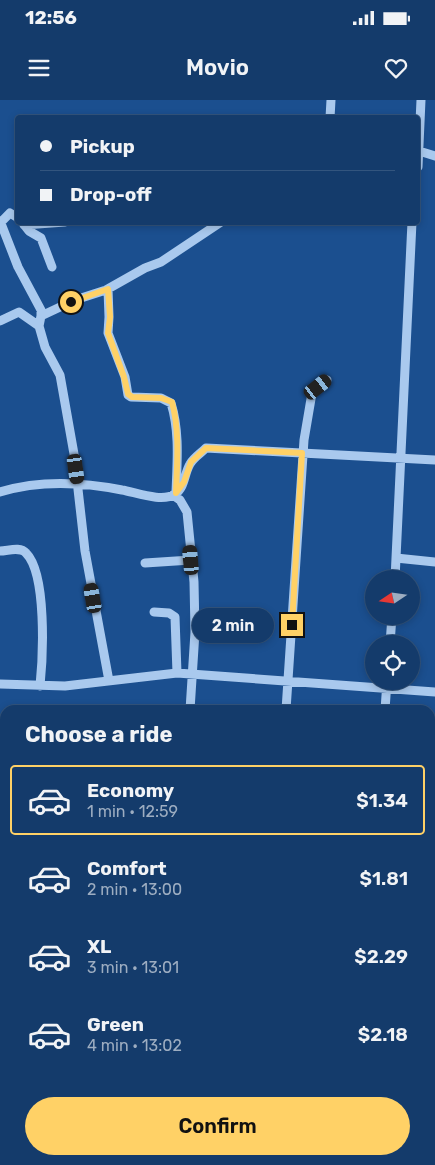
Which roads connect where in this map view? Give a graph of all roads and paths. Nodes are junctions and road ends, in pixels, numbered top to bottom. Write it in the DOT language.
graph roads {
  1 [pos="331,100"];
  2 [pos="421,100"];
  3 [pos="330,115"];
  4 [pos="420,126"];
  5 [pos="420,152"];
  6 [pos="435,156"];
  7 [pos="15,216"];
  8 [pos="1,222"];
  9 [pos="24,225"];
  10 [pos="216,225"];
  11 [pos="412,225"];
  12 [pos="52,267"];
  13 [pos="108,289"];
  14 [pos="0,321"];
  15 [pos="40,321"];
  16 [pos="327,380"];
  17 [pos="302,453"];
  18 [pos="400,458"];
  19 [pos="435,460"];
  20 [pos="79,485"];
  21 [pos="0,492"];
  22 [pos="175,494"];
  23 [pos="0,551"];
  24 [pos="396,558"];
  25 [pos="191,560"];
  26 [pos="435,562"];
  27 [pos="145,563"];
  28 [pos="395,570"];
  29 [pos="154,612"];
  30 [pos="177,673"];
  31 [pos="192,674"];
  32 [pos="109,681"];
  33 [pos="288,681"];
  34 [pos="0,684"];
  35 [pos="365,684"];
  36 [pos="40,686"];
  37 [pos="387,690"];
  38 [pos="420,690"];
  39 [pos="435,692"];
  40 [pos="190,705"];
  41 [pos="286,705"];
  42 [pos="385,705"];
  1 -- 3 [label="street"];
  2 -- 4 [label="street"];
  5 -- 6 [label="street"];
  7 -- 8 [label="street"];
  8 -- 15 [label="street"];
  9 -- 12 [label="street"];
  10 -- 13 [label="street"];
  11 -- 18 [label="street"];
  13 -- 15 [label="street"];
  13 -- 22 [label="street"];
  14 -- 15 [label="street"];
  15 -- 20 [label="street"];
  16 -- 17 [label="street"];
  17 -- 18 [label="street"];
  17 -- 22 [label="street"];
  17 -- 33 [label="street"];
  18 -- 19 [label="street"];
  18 -- 24 [label="street"];
  20 -- 21 [label="street"];
  20 -- 22 [label="street"];
  20 -- 32 [label="street"];
  22 -- 25 [label="street"];
  23 -- 36 [label="street"];
  24 -- 26 [label="street"];
  24 -- 28 [label="street"];
  25 -- 27 [label="street"];
  25 -- 31 [label="street"];
  29 -- 30 [label="street"];
  30 -- 31 [label="street"];
  30 -- 32 [label="street"];
  31 -- 33 [label="street"];
  31 -- 40 [label="street"];
  32 -- 36 [label="street"];
  33 -- 35 [label="street"];
  33 -- 41 [label="street"];
  34 -- 36 [label="street"];
  37 -- 42 [label="street"];
  38 -- 39 [label="street"];
}
